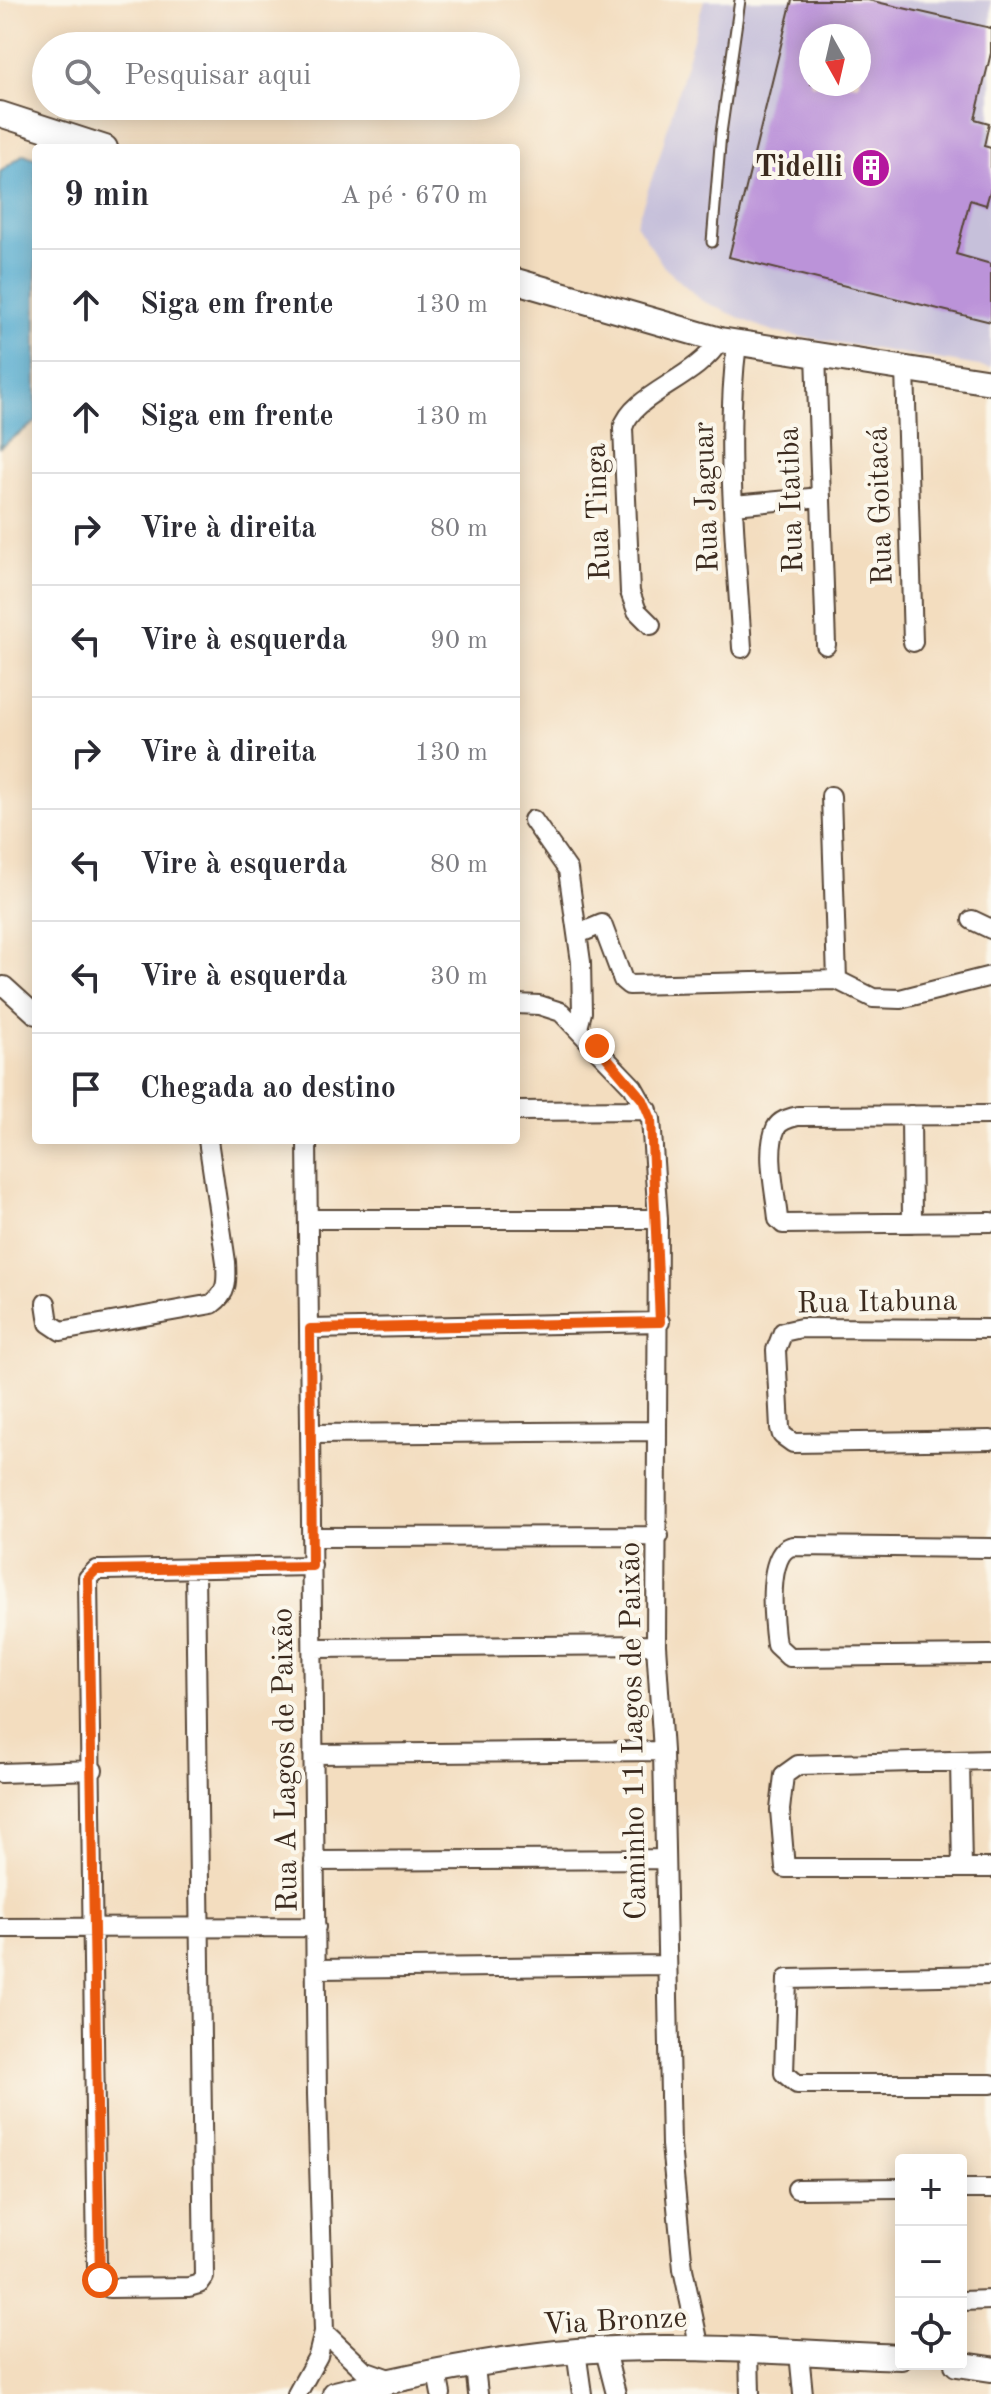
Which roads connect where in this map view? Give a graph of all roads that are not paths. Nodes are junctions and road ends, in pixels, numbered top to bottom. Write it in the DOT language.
graph roads {
  1 [pos="740,0"];
  2 [pos="0,114"];
  3 [pos="93,144"];
  4 [pos="712,242"];
  5 [pos="520,282"];
  6 [pos="729,341"];
  7 [pos="816,354"];
  8 [pos="905,368"];
  9 [pos="991,382"];
  10 [pos="821,497"];
  11 [pos="734,505"];
  12 [pos="651,625"];
  13 [pos="913,642"];
  14 [pos="826,645"];
  15 [pos="742,648"];
  16 [pos="831,796"];
  17 [pos="533,820"];
  18 [pos="972,920"];
  19 [pos="991,929"];
  20 [pos="578,934"];
  21 [pos="991,976"];
  22 [pos="837,980"];
  23 [pos="4,986"];
  24 [pos="520,1004"];
  25 [pos="32,1011"];
  26 [pos="578,1028"];
  27 [pos="648,1110"];
  28 [pos="520,1111"];
  29 [pos="911,1115"];
  30 [pos="991,1115"];
  31 [pos="209,1144"];
  32 [pos="307,1144"];
  33 [pos="310,1219"];
  34 [pos="658,1219"];
  35 [pos="991,1222"];
  36 [pos="912,1223"];
  37 [pos="46,1303"];
  38 [pos="660,1322"];
  39 [pos="310,1329"];
  40 [pos="991,1329"];
  41 [pos="657,1431"];
  42 [pos="311,1434"];
  43 [pos="991,1440"];
  44 [pos="659,1536"];
  45 [pos="312,1537"];
  46 [pos="991,1548"];
  47 [pos="312,1566"];
  48 [pos="195,1569"];
  49 [pos="656,1645"];
  50 [pos="313,1648"];
  51 [pos="991,1655"];
  52 [pos="663,1751"];
  53 [pos="313,1754"];
  54 [pos="991,1760"];
  55 [pos="960,1761"];
  56 [pos="93,1770"];
  57 [pos="0,1773"];
  58 [pos="664,1859"];
  59 [pos="314,1861"];
  60 [pos="962,1868"];
  61 [pos="991,1868"];
  62 [pos="200,1927"];
  63 [pos="316,1927"];
  64 [pos="0,1928"];
  65 [pos="95,1928"];
  66 [pos="666,1965"];
  67 [pos="317,1969"];
  68 [pos="991,1975"];
  69 [pos="991,2084"];
  70 [pos="895,2188"];
  71 [pos="797,2189"];
  72 [pos="967,2189"];
  73 [pos="991,2189"];
  74 [pos="991,2300"];
  75 [pos="967,2301"];
  76 [pos="324,2332"];
  77 [pos="700,2349"];
  78 [pos="576,2351"];
  79 [pos="605,2351"];
  80 [pos="749,2351"];
  81 [pos="799,2353"];
  82 [pos="895,2357"];
  83 [pos="967,2365"];
  84 [pos="475,2367"];
  85 [pos="991,2369"];
  86 [pos="392,2380"];
  87 [pos="439,2383"];
  88 [pos="297,2394"];
  89 [pos="335,2394"];
  90 [pos="478,2394"];
  91 [pos="582,2394"];
  92 [pos="616,2394"];
  93 [pos="750,2394"];
  94 [pos="803,2394"];
  1 -- 4 [label="lane"];
  2 -- 3 [label="main road"];
  5 -- 6 [label="main road"];
  6 -- 7 [label="main road"];
  6 -- 11 [label="street, Rua Jaguar"];
  6 -- 12 [label="street, Rua Tinga"];
  7 -- 8 [label="main road"];
  7 -- 10 [label="street, Rua Itatiba"];
  8 -- 9 [label="main road"];
  8 -- 13 [label="street, Rua Goitacá"];
  10 -- 11 [label="street"];
  10 -- 14 [label="street, Rua Itatiba"];
  11 -- 15 [label="street, Rua Jaguar"];
  16 -- 22 [label="street"];
  17 -- 20 [label="street"];
  18 -- 19 [label="street"];
  20 -- 22 [label="street"];
  20 -- 26 [label="street"];
  21 -- 22 [label="street"];
  23 -- 25 [label="street"];
  24 -- 26 [label="street"];
  26 -- 27 [label="street"];
  27 -- 28 [label="street"];
  27 -- 34 [label="street, Caminho 11 Lagos de Paixão"];
  29 -- 30 [label="street"];
  29 -- 36 [label="street"];
  29 -- 36 [label="street"];
  31 -- 37 [label="street"];
  32 -- 33 [label="street, Rua A Lagos de Paixão"];
  33 -- 34 [label="street"];
  33 -- 39 [label="street, Rua A Lagos de Paixão"];
  34 -- 38 [label="street, Caminho 11 Lagos de Paixão"];
  35 -- 36 [label="street"];
  38 -- 39 [label="street"];
  38 -- 41 [label="street, Caminho 11 Lagos de Paixão"];
  39 -- 42 [label="street, Rua A Lagos de Paixão"];
  40 -- 43 [label="street, Rua Itabuna"];
  41 -- 42 [label="street"];
  41 -- 44 [label="street, Caminho 11 Lagos de Paixão"];
  42 -- 45 [label="street, Rua A Lagos de Paixão"];
  44 -- 45 [label="street"];
  44 -- 49 [label="street, Caminho 11 Lagos de Paixão"];
  45 -- 47 [label="street, Rua A Lagos de Paixão"];
  46 -- 51 [label="street"];
  47 -- 48 [label="street"];
  47 -- 50 [label="street, Rua A Lagos de Paixão"];
  48 -- 56 [label="street"];
  48 -- 62 [label="street"];
  49 -- 50 [label="street"];
  49 -- 52 [label="street, Caminho 11 Lagos de Paixão"];
  50 -- 53 [label="street, Rua A Lagos de Paixão"];
  52 -- 53 [label="street"];
  52 -- 58 [label="street, Caminho 11 Lagos de Paixão"];
  53 -- 59 [label="street, Rua A Lagos de Paixão"];
  54 -- 55 [label="street"];
  55 -- 60 [label="street"];
  55 -- 60 [label="street"];
  56 -- 57 [label="street"];
  56 -- 65 [label="street"];
  58 -- 59 [label="street"];
  58 -- 66 [label="street, Caminho 11 Lagos de Paixão"];
  59 -- 63 [label="street, Rua A Lagos de Paixão"];
  60 -- 61 [label="street"];
  62 -- 63 [label="street"];
  62 -- 65 [label="street"];
  62 -- 65 [label="street"];
  63 -- 67 [label="street, Rua A Lagos de Paixão"];
  64 -- 65 [label="street"];
  66 -- 67 [label="street"];
  66 -- 77 [label="street, Caminho 11 Lagos de Paixão"];
  67 -- 76 [label="street, Rua A Lagos de Paixão"];
  68 -- 69 [label="street"];
  70 -- 71 [label="street"];
  72 -- 73 [label="street"];
  74 -- 75 [label="street"];
  76 -- 86 [label="street"];
  76 -- 88 [label="street, Rua A Lagos de Paixão"];
  77 -- 79 [label="main road, Via Bronze"];
  77 -- 80 [label="main road, Via Bronze"];
  78 -- 79 [label="main road, Via Bronze"];
  78 -- 84 [label="main road, Via Bronze"];
  78 -- 91 [label="street"];
  79 -- 92 [label="street"];
  80 -- 81 [label="main road, Via Bronze"];
  80 -- 93 [label="street"];
  81 -- 82 [label="main road, Via Bronze"];
  81 -- 94 [label="street"];
  83 -- 85 [label="main road"];
  84 -- 87 [label="main road, Via Bronze"];
  84 -- 90 [label="street"];
  86 -- 87 [label="main road, Via Bronze"];
  86 -- 89 [label="main road, Via Bronze"];
}
